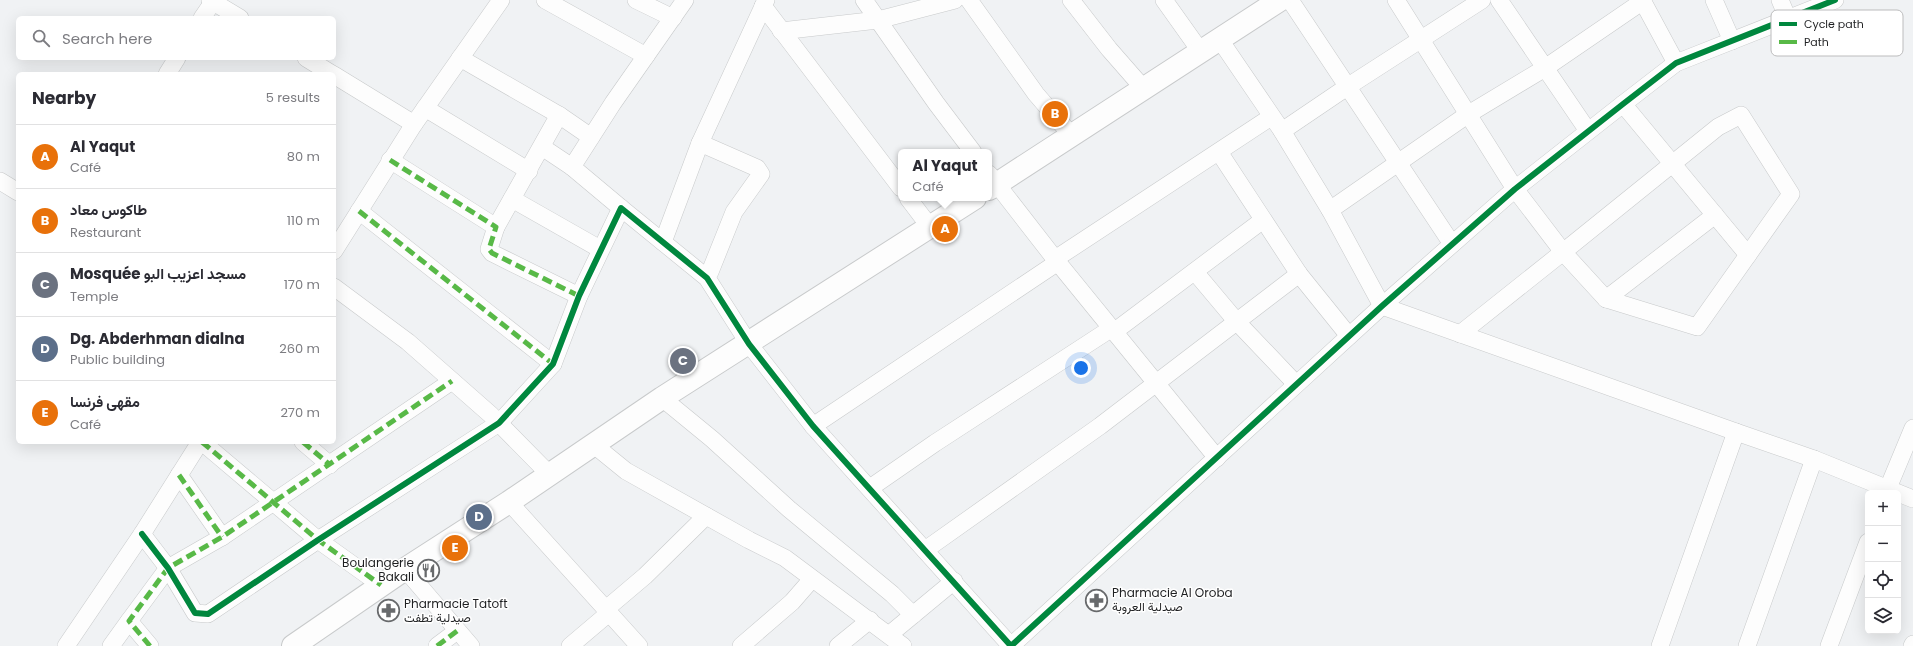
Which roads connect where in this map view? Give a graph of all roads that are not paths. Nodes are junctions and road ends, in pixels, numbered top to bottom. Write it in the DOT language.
graph roads {
  1 [pos="501,0"];
  2 [pos="545,0"];
  3 [pos="636,0"];
  4 [pos="685,0"];
  5 [pos="864,0"];
  6 [pos="955,0"];
  7 [pos="969,0"];
  8 [pos="1071,0"];
  9 [pos="1164,0"];
  10 [pos="1290,0"];
  11 [pos="1396,0"];
  12 [pos="1482,0"];
  13 [pos="1499,0"];
  14 [pos="1714,0"];
  15 [pos="1780,0"];
  16 [pos="1835,0"];
  17 [pos="212,1"];
  18 [pos="1642,1"];
  19 [pos="764,3"];
  20 [pos="1270,3"];
  21 [pos="1784,10"];
  22 [pos="1809,10"];
  23 [pos="203,16"];
  24 [pos="237,16"];
  25 [pos="673,18"];
  26 [pos="878,20"];
  27 [pos="1771,25"];
  28 [pos="782,31"];
  29 [pos="1220,40"];
  30 [pos="1421,40"];
  31 [pos="1732,41"];
  32 [pos="1202,52"];
  33 [pos="646,56"];
  34 [pos="460,58"];
  35 [pos="176,60"];
  36 [pos="309,60"];
  37 [pos="1676,63"];
  38 [pos="1545,68"];
  39 [pos="167,72"];
  40 [pos="328,72"];
  41 [pos="336,77"];
  42 [pos="1347,87"];
  43 [pos="1144,89"];
  44 [pos="1623,104"];
  45 [pos="425,108"];
  46 [pos="1467,115"];
  47 [pos="559,116"];
  48 [pos="1271,117"];
  49 [pos="414,124"];
  50 [pos="1282,131"];
  51 [pos="1588,131"];
  52 [pos="1072,136"];
  53 [pos="591,137"];
  54 [pos="700,143"];
  55 [pos="542,148"];
  56 [pos="971,149"];
  57 [pos="1219,152"];
  58 [pos="390,160"];
  59 [pos="1398,162"];
  60 [pos="1673,164"];
  61 [pos="572,167"];
  62 [pos="529,171"];
  63 [pos="0,181"];
  64 [pos="992,182"];
  65 [pos="898,184"];
  66 [pos="1515,189"];
  67 [pos="16,191"];
  68 [pos="512,199"];
  69 [pos="910,201"];
  70 [pos="970,201"];
  71 [pos="621,208"];
  72 [pos="1330,210"];
  73 [pos="359,212"];
  74 [pos="1715,215"];
  75 [pos="1263,220"];
  76 [pos="496,227"];
  77 [pos="930,227"];
  78 [pos="663,242"];
  79 [pos="1452,244"];
  80 [pos="336,248"];
  81 [pos="600,249"];
  82 [pos="1563,252"];
  83 [pos="1748,255"];
  84 [pos="1056,261"];
  85 [pos="710,272"];
  86 [pos="1195,272"];
  87 [pos="1299,274"];
  88 [pos="336,288"];
  89 [pos="579,296"];
  90 [pos="1606,299"];
  91 [pos="1382,306"];
  92 [pos="1237,322"];
  93 [pos="1114,330"];
  94 [pos="1460,334"];
  95 [pos="1349,336"];
  96 [pos="749,344"];
  97 [pos="553,364"];
  98 [pos="452,381"];
  99 [pos="1156,383"];
  100 [pos="1296,384"];
  101 [pos="662,398"];
  102 [pos="499,423"];
  103 [pos="813,426"];
  104 [pos="1913,428"];
  105 [pos="1736,432"];
  106 [pos="200,444"];
  107 [pos="203,444"];
  108 [pos="305,444"];
  109 [pos="594,445"];
  110 [pos="1217,458"];
  111 [pos="1814,459"];
  112 [pos="330,465"];
  113 [pos="550,475"];
  114 [pos="179,476"];
  115 [pos="870,488"];
  116 [pos="1885,490"];
  117 [pos="1887,490"];
  118 [pos="1901,495"];
  119 [pos="1913,499"];
  120 [pos="509,502"];
  121 [pos="272,503"];
  122 [pos="706,516"];
  123 [pos="142,534"];
  124 [pos="222,537"];
  125 [pos="318,540"];
  126 [pos="925,550"];
  127 [pos="1865,550"];
  128 [pos="168,568"];
  129 [pos="405,569"];
  130 [pos="812,579"];
  131 [pos="954,581"];
  132 [pos="381,585"];
  133 [pos="608,611"];
  134 [pos="913,615"];
  135 [pos="870,620"];
  136 [pos="129,621"];
  137 [pos="457,630"];
  138 [pos="890,634"];
  139 [pos="66,646"];
  140 [pos="111,646"];
  141 [pos="150,646"];
  142 [pos="293,646"];
  143 [pos="437,646"];
  144 [pos="471,646"];
  145 [pos="570,646"];
  146 [pos="639,646"];
  147 [pos="741,646"];
  148 [pos="838,646"];
  149 [pos="903,646"];
  150 [pos="1011,646"];
  151 [pos="1660,646"];
  152 [pos="1748,646"];
  153 [pos="1829,646"];
  1 -- 34 [label="street"];
  2 -- 33 [label="street"];
  3 -- 25 [label="street"];
  4 -- 25 [label="street"];
  5 -- 26 [label="street"];
  6 -- 26 [label="street"];
  7 -- 52 [label="street"];
  8 -- 43 [label="street"];
  9 -- 32 [label="street"];
  10 -- 42 [label="street"];
  11 -- 30 [label="street"];
  12 -- 30 [label="street"];
  13 -- 38 [label="street"];
  14 -- 31 [label="street"];
  15 -- 21 [label="street"];
  16 -- 22 [label="street"];
  17 -- 23 [label="street"];
  17 -- 24 [label="street"];
  18 -- 37 [label="street"];
  18 -- 38 [label="street"];
  19 -- 28 [label="street"];
  19 -- 54 [label="street"];
  20 -- 29 [label="main road"];
  25 -- 33 [label="street"];
  26 -- 28 [label="street"];
  26 -- 56 [label="street"];
  27 -- 31 [label="street"];
  28 -- 65 [label="street"];
  29 -- 32 [label="main road"];
  29 -- 48 [label="street"];
  30 -- 42 [label="street"];
  30 -- 46 [label="street"];
  31 -- 37 [label="street"];
  32 -- 43 [label="main road"];
  33 -- 53 [label="street"];
  34 -- 45 [label="street"];
  34 -- 47 [label="street"];
  35 -- 39 [label="street"];
  36 -- 40 [label="street"];
  37 -- 44 [label="street"];
  38 -- 46 [label="street"];
  38 -- 51 [label="street"];
  41 -- 49 [label="street"];
  42 -- 50 [label="street"];
  42 -- 59 [label="street"];
  43 -- 52 [label="main road"];
  44 -- 51 [label="street"];
  44 -- 60 [label="street"];
  45 -- 49 [label="street"];
  45 -- 62 [label="street"];
  46 -- 59 [label="street"];
  46 -- 66 [label="street"];
  47 -- 53 [label="street"];
  47 -- 55 [label="street"];
  48 -- 50 [label="street"];
  48 -- 57 [label="street"];
  49 -- 58 [label="street"];
  50 -- 72 [label="street"];
  51 -- 66 [label="street"];
  52 -- 64 [label="main road"];
  53 -- 61 [label="street"];
  54 -- 78 [label="street"];
  54 -- 85 [label="street"];
  55 -- 61 [label="street"];
  55 -- 62 [label="street"];
  57 -- 75 [label="street"];
  57 -- 84 [label="street"];
  58 -- 73 [label="street"];
  58 -- 76 [label="street"];
  59 -- 72 [label="street"];
  59 -- 79 [label="street"];
  60 -- 74 [label="street"];
  60 -- 82 [label="street"];
  60 -- 83 [label="street"];
  61 -- 71 [label="street"];
  62 -- 68 [label="street"];
  63 -- 67 [label="street"];
  64 -- 84 [label="street"];
  66 -- 79 [label="street"];
  66 -- 82 [label="street"];
  68 -- 76 [label="street"];
  68 -- 81 [label="street"];
  69 -- 77 [label="street"];
  70 -- 77 [label="main road"];
  71 -- 78 [label="street"];
  71 -- 81 [label="street"];
  72 -- 91 [label="street"];
  73 -- 80 [label="street"];
  73 -- 97 [label="street"];
  74 -- 83 [label="street"];
  74 -- 90 [label="street"];
  75 -- 86 [label="street"];
  75 -- 87 [label="street"];
  76 -- 89 [label="street"];
  77 -- 96 [label="main road"];
  78 -- 96 [label="street"];
  79 -- 91 [label="street"];
  81 -- 89 [label="street"];
  82 -- 90 [label="street"];
  82 -- 94 [label="street"];
  83 -- 90 [label="street"];
  84 -- 93 [label="street"];
  84 -- 103 [label="street"];
  86 -- 92 [label="street"];
  86 -- 93 [label="street"];
  87 -- 92 [label="street"];
  87 -- 95 [label="street"];
  88 -- 98 [label="street"];
  89 -- 97 [label="street"];
  91 -- 94 [label="street"];
  91 -- 95 [label="street"];
  92 -- 99 [label="street"];
  92 -- 100 [label="street"];
  93 -- 99 [label="street"];
  93 -- 115 [label="street"];
  94 -- 105 [label="street"];
  95 -- 100 [label="street"];
  96 -- 101 [label="main road"];
  96 -- 103 [label="street"];
  97 -- 102 [label="street"];
  98 -- 102 [label="street"];
  98 -- 112 [label="street"];
  99 -- 110 [label="street"];
  99 -- 126 [label="street"];
  100 -- 110 [label="street"];
  101 -- 109 [label="main road"];
  101 -- 134 [label="street"];
  102 -- 113 [label="street"];
  102 -- 125 [label="street"];
  103 -- 115 [label="street"];
  104 -- 117 [label="street"];
  105 -- 111 [label="street"];
  105 -- 151 [label="street"];
  106 -- 114 [label="street"];
  107 -- 121 [label="street"];
  108 -- 112 [label="street"];
  109 -- 113 [label="main road"];
  109 -- 122 [label="street"];
  110 -- 150 [label="street"];
  111 -- 116 [label="street"];
  111 -- 152 [label="street"];
  112 -- 121 [label="street"];
  113 -- 120 [label="main road"];
  114 -- 123 [label="street"];
  114 -- 124 [label="street"];
  115 -- 126 [label="street"];
  118 -- 119 [label="street"];
  120 -- 129 [label="main road"];
  120 -- 133 [label="street"];
  121 -- 124 [label="street"];
  121 -- 125 [label="street"];
  122 -- 130 [label="street"];
  122 -- 133 [label="street"];
  123 -- 128 [label="street"];
  123 -- 139 [label="street"];
  124 -- 128 [label="street"];
  125 -- 128 [label="street"];
  125 -- 132 [label="street"];
  126 -- 131 [label="street"];
  127 -- 153 [label="street"];
  128 -- 136 [label="street"];
  129 -- 132 [label="main road"];
  129 -- 137 [label="street"];
  130 -- 135 [label="street"];
  130 -- 147 [label="street"];
  131 -- 134 [label="street"];
  131 -- 150 [label="street"];
  132 -- 142 [label="main road"];
  133 -- 145 [label="street"];
  133 -- 146 [label="street"];
  134 -- 138 [label="street"];
  135 -- 138 [label="street"];
  135 -- 148 [label="street"];
  136 -- 140 [label="street"];
  136 -- 141 [label="street"];
  137 -- 143 [label="street"];
  137 -- 144 [label="street"];
  138 -- 149 [label="street"];
}
